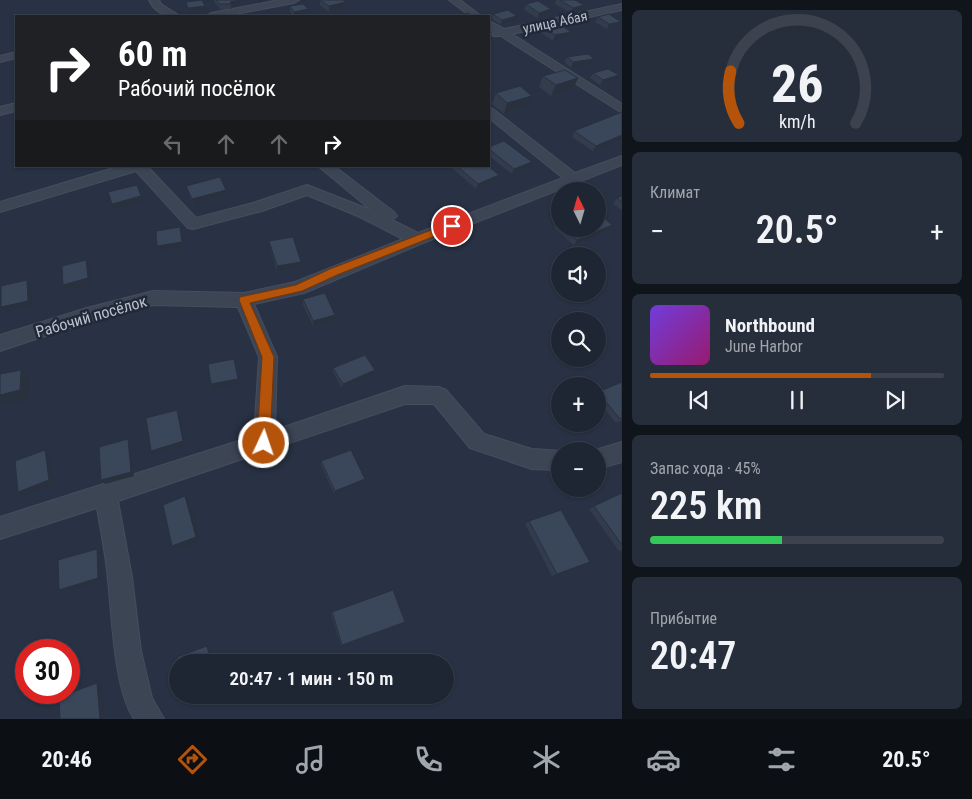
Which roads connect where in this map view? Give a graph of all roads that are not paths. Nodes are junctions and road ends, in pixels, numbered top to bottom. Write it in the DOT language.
graph roads {
  1 [pos="154,0"];
  2 [pos="294,0"];
  3 [pos="454,0"];
  4 [pos="622,7"];
  5 [pos="173,15"];
  6 [pos="216,15"];
  7 [pos="475,15"];
  8 [pos="490,25"];
  9 [pos="504,33"];
  10 [pos="490,36"];
  11 [pos="15,55"];
  12 [pos="0,59"];
  13 [pos="15,107"];
  14 [pos="622,109"];
  15 [pos="0,111"];
  16 [pos="490,113"];
  17 [pos="622,160"];
  18 [pos="133,167"];
  19 [pos="141,167"];
  20 [pos="326,167"];
  21 [pos="574,179"];
  22 [pos="0,207"];
  23 [pos="417,239"];
  24 [pos="244,300"];
  25 [pos="0,343"];
  26 [pos="264,443"];
  27 [pos="622,452"];
  28 [pos="606,457"];
  29 [pos="551,460"];
  30 [pos="106,494"];
  31 [pos="0,528"];
  32 [pos="150,719"];
  1 -- 5 [label="street"];
  2 -- 6 [label="street"];
  3 -- 7 [label="street"];
  4 -- 9 [label="street, улица Абая"];
  8 -- 9 [label="street"];
  9 -- 10 [label="street, улица Абая"];
  9 -- 14 [label="street"];
  11 -- 12 [label="street"];
  13 -- 15 [label="street"];
  16 -- 21 [label="street"];
  17 -- 21 [label="street, Рабочий посёлок"];
  18 -- 22 [label="street"];
  19 -- 23 [label="street"];
  20 -- 23 [label="street"];
  21 -- 23 [label="street, Рабочий посёлок"];
  23 -- 24 [label="street, Рабочий посёлок"];
  24 -- 25 [label="street, Рабочий посёлок"];
  24 -- 26 [label="street"];
  26 -- 29 [label="street"];
  26 -- 30 [label="street"];
  27 -- 28 [label="street"];
  30 -- 31 [label="street"];
  30 -- 32 [label="street"];
}
